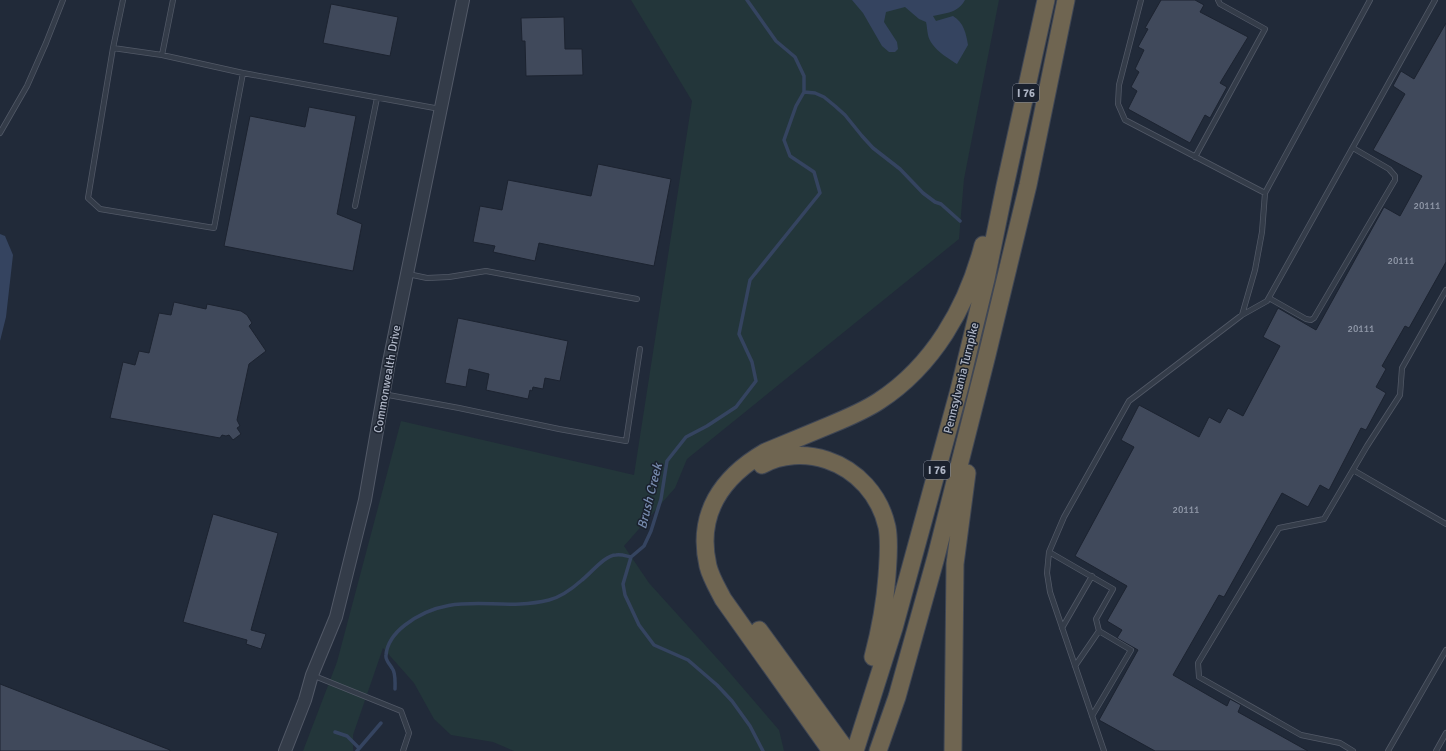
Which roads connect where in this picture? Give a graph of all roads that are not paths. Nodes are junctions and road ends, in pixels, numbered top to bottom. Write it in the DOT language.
graph roads {
  1 [pos="63,0"];
  2 [pos="123,0"];
  3 [pos="173,0"];
  4 [pos="463,0"];
  5 [pos="1046,0"];
  6 [pos="1066,0"];
  7 [pos="1141,0"];
  8 [pos="1218,0"];
  9 [pos="1370,0"];
  10 [pos="1435,0"];
  11 [pos="113,48"];
  12 [pos="162,55"];
  13 [pos="243,73"];
  14 [pos="377,98"];
  15 [pos="440,109"];
  16 [pos="0,133"];
  17 [pos="1353,148"];
  18 [pos="1195,157"];
  19 [pos="1005,186"];
  20 [pos="1265,193"];
  21 [pos="355,206"];
  22 [pos="407,274"];
  23 [pos="1446,290"];
  24 [pos="637,298"];
  25 [pos="1269,298"];
  26 [pos="1242,315"];
  27 [pos="640,349"];
  28 [pos="987,355"];
  29 [pos="384,394"];
  30 [pos="1352,470"];
  31 [pos="1446,524"];
  32 [pos="1049,552"];
  33 [pos="1092,576"];
  34 [pos="1062,628"];
  35 [pos="1099,632"];
  36 [pos="1446,650"];
  37 [pos="1075,666"];
  38 [pos="312,675"];
  39 [pos="805,702"];
  40 [pos="1092,716"];
  41 [pos="1446,733"];
  42 [pos="285,751"];
  43 [pos="403,751"];
  44 [pos="832,751"];
  45 [pos="848,751"];
  46 [pos="854,751"];
  47 [pos="878,751"];
  48 [pos="953,751"];
  49 [pos="1104,751"];
  50 [pos="1353,751"];
  51 [pos="1388,751"];
  52 [pos="1436,751"];
  1 -- 16 [label="lane"];
  2 -- 11 [label="lane"];
  3 -- 12 [label="lane"];
  4 -- 15 [label="street, Commonwealth Drive"];
  5 -- 19 [label="highway, Pennsylvania Turnpike / I 76"];
  6 -- 28 [label="highway, Pennsylvania Turnpike / I 76"];
  7 -- 18 [label="lane"];
  8 -- 18 [label="lane"];
  9 -- 20 [label="lane"];
  10 -- 17 [label="lane"];
  11 -- 12 [label="lane"];
  11 -- 13 [label="lane"];
  12 -- 13 [label="lane"];
  13 -- 14 [label="lane"];
  14 -- 15 [label="lane"];
  14 -- 21 [label="lane"];
  15 -- 22 [label="street, Commonwealth Drive"];
  17 -- 25 [label="lane"];
  17 -- 25 [label="lane"];
  18 -- 20 [label="lane"];
  19 -- 39 [label="highway"];
  19 -- 46 [label="highway, Pennsylvania Turnpike / I 76"];
  20 -- 26 [label="lane"];
  22 -- 24 [label="lane"];
  22 -- 29 [label="street, Commonwealth Drive"];
  23 -- 30 [label="lane"];
  25 -- 26 [label="lane"];
  26 -- 32 [label="lane"];
  27 -- 29 [label="lane"];
  28 -- 47 [label="highway, Pennsylvania Turnpike / I 76"];
  28 -- 48 [label="highway"];
  29 -- 38 [label="street, Commonwealth Drive"];
  30 -- 31 [label="lane"];
  30 -- 50 [label="lane"];
  32 -- 33 [label="lane"];
  32 -- 34 [label="lane"];
  33 -- 34 [label="lane"];
  33 -- 35 [label="lane"];
  34 -- 37 [label="lane"];
  35 -- 37 [label="lane"];
  35 -- 40 [label="lane"];
  36 -- 51 [label="lane"];
  37 -- 40 [label="lane"];
  38 -- 42 [label="street, Commonwealth Drive"];
  38 -- 43 [label="lane"];
  39 -- 44 [label="highway"];
  39 -- 45 [label="highway"];
  39 -- 46 [label="highway"];
  40 -- 49 [label="lane"];
  41 -- 52 [label="lane"];
}
